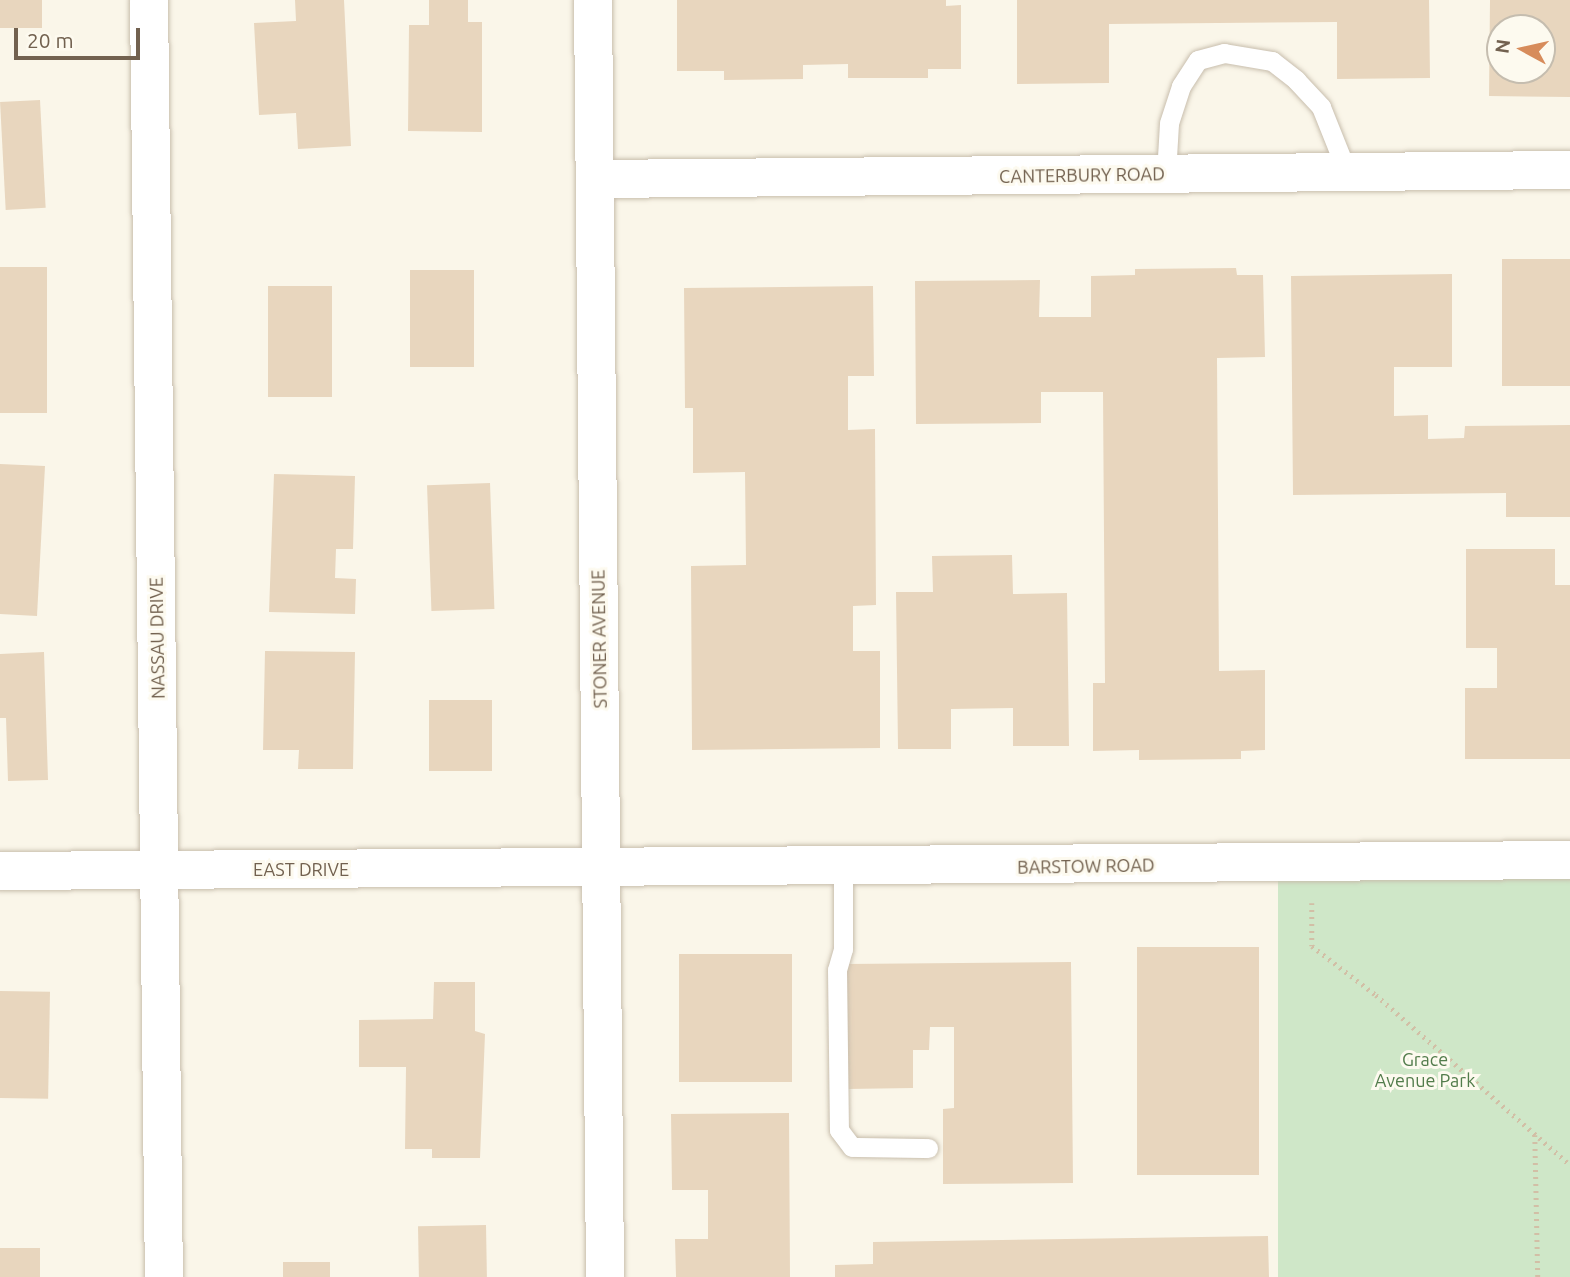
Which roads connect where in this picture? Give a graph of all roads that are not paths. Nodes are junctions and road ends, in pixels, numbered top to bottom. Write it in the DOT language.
graph roads {
  1 [pos="149,0"];
  2 [pos="593,0"];
  3 [pos="1570,170"];
  4 [pos="1347,172"];
  5 [pos="1166,174"];
  6 [pos="595,179"];
  7 [pos="1570,860"];
  8 [pos="601,867"];
  9 [pos="160,869"];
  10 [pos="843,869"];
  11 [pos="0,871"];
  12 [pos="928,1148"];
  13 [pos="164,1277"];
  14 [pos="605,1277"];
  1 -- 9 [label="street, NASSAU DRIVE"];
  2 -- 6 [label="street, STONER AVENUE"];
  3 -- 4 [label="street, CANTERBURY ROAD"];
  4 -- 5 [label="street, CANTERBURY ROAD"];
  4 -- 5 [label="lane"];
  5 -- 6 [label="street, CANTERBURY ROAD"];
  6 -- 8 [label="street, STONER AVENUE"];
  7 -- 10 [label="street, BARSTOW ROAD"];
  8 -- 9 [label="street, EAST DRIVE"];
  8 -- 10 [label="street, BARSTOW ROAD"];
  8 -- 14 [label="street, STONER AVENUE"];
  9 -- 11 [label="street, EAST DRIVE"];
  9 -- 13 [label="street, NASSAU DRIVE"];
  10 -- 12 [label="lane"];
}
